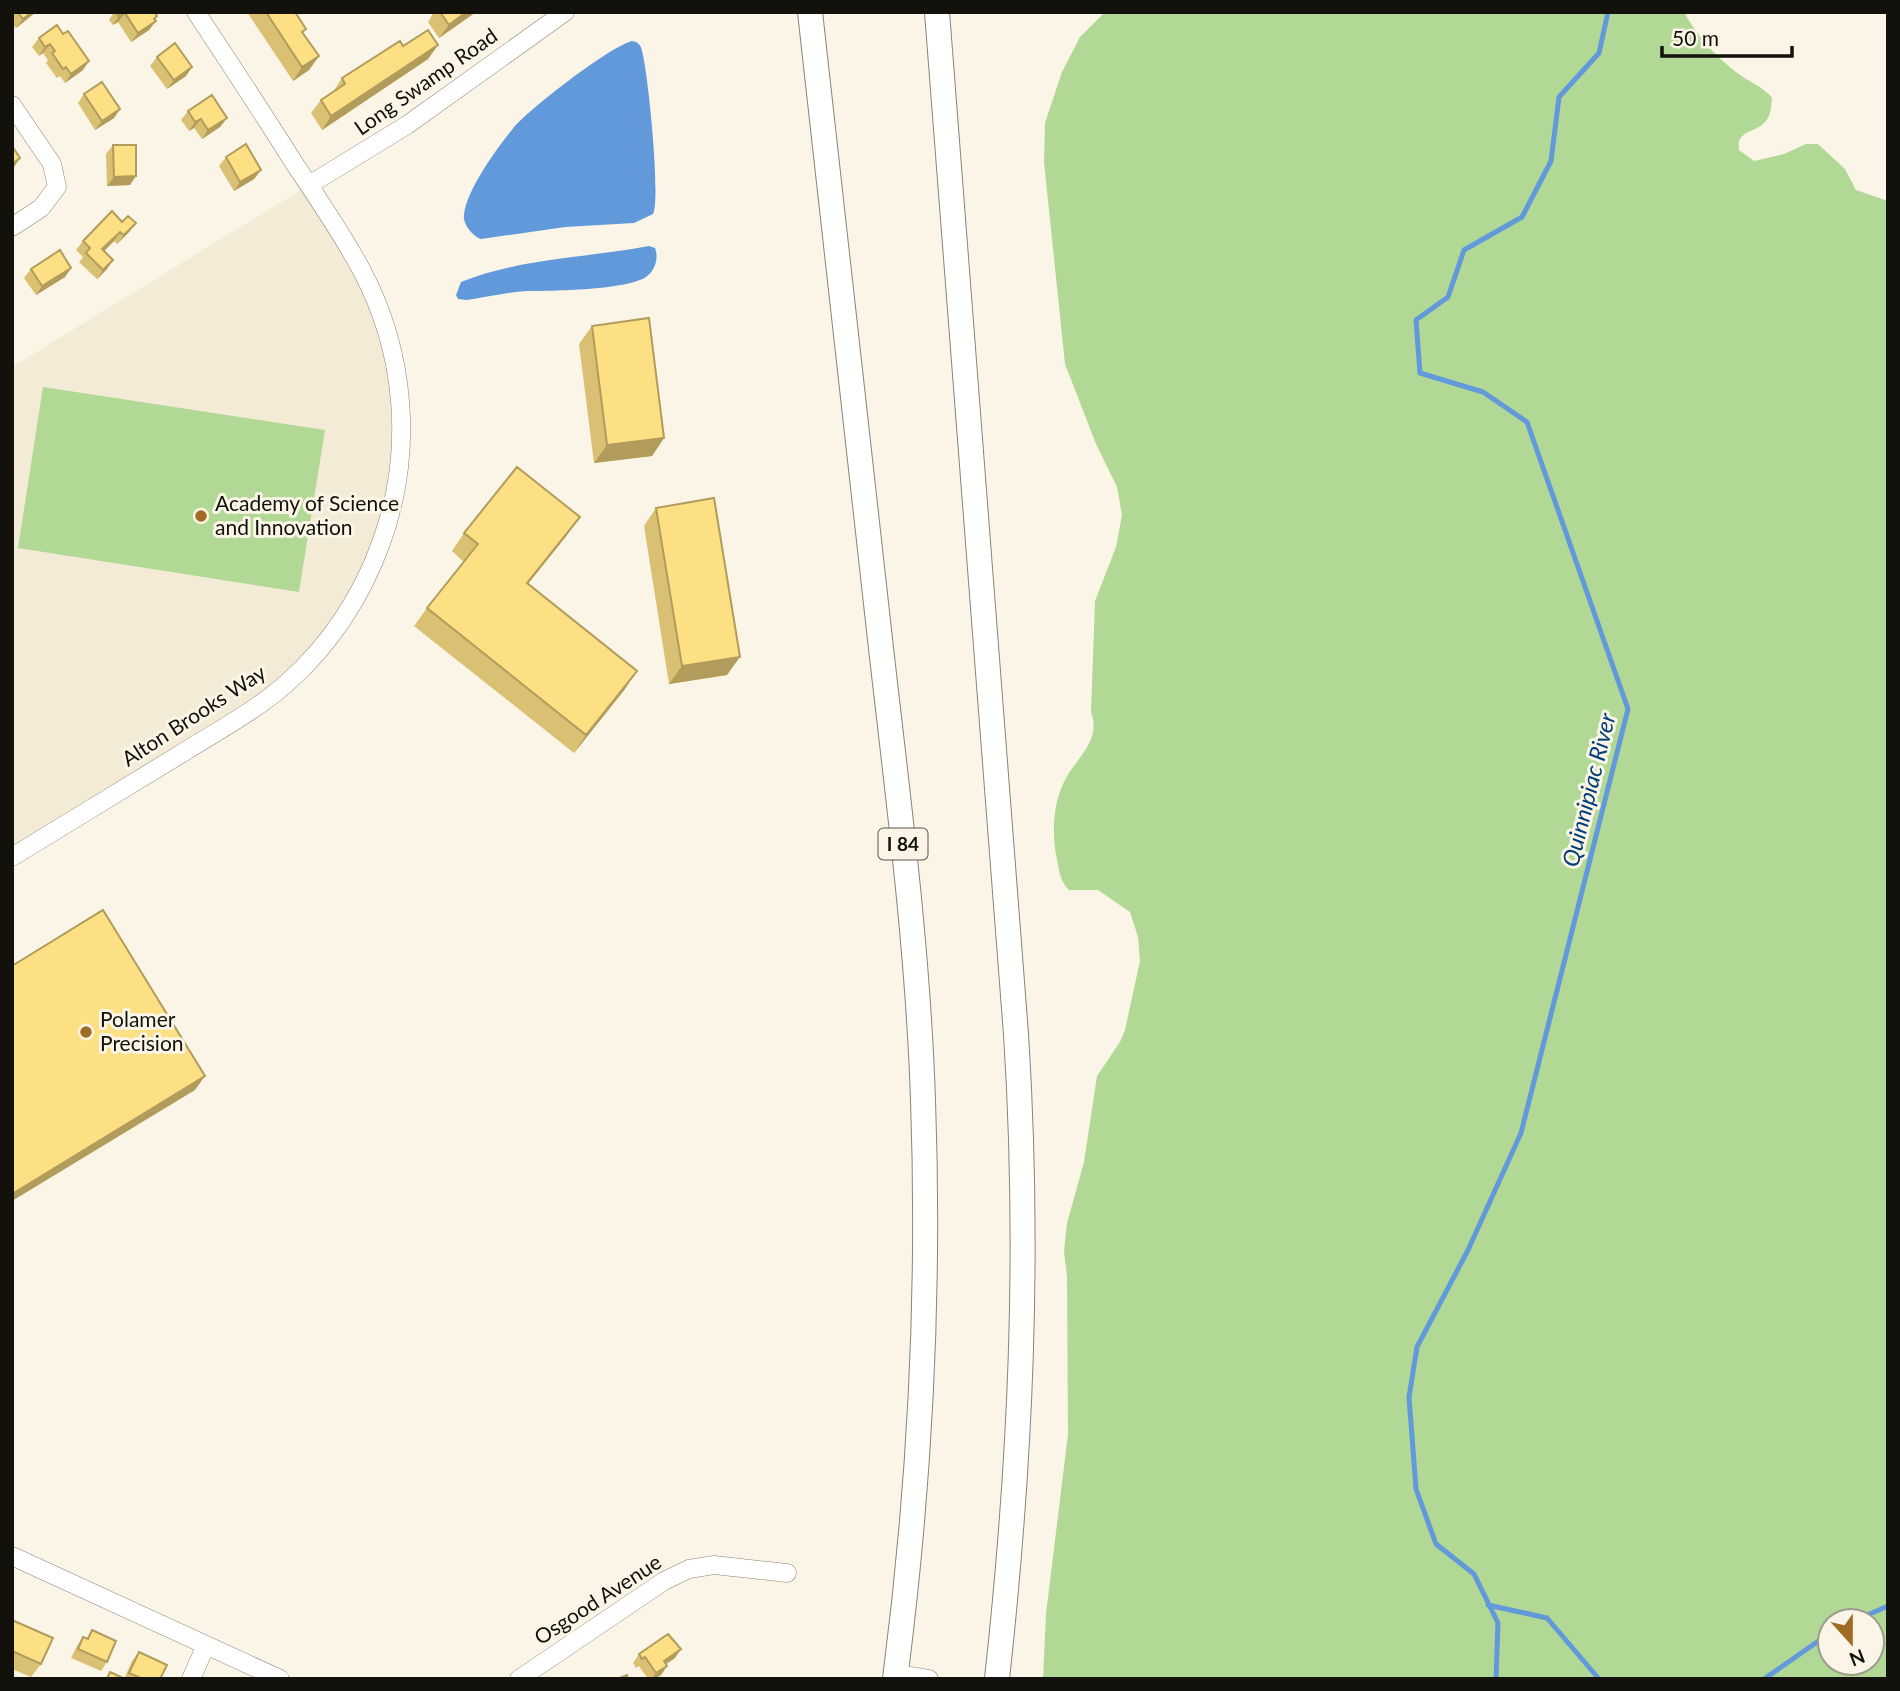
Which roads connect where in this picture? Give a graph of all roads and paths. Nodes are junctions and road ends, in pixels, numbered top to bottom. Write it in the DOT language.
graph roads {
  1 [pos="196,12"];
  2 [pos="565,12"];
  3 [pos="810,12"];
  4 [pos="937,12"];
  5 [pos="12,105"];
  6 [pos="309,185"];
  7 [pos="12,227"];
  8 [pos="12,857"];
  9 [pos="12,1556"];
  10 [pos="787,1573"];
  11 [pos="206,1645"];
  12 [pos="895,1677"];
  13 [pos="191,1679"];
  14 [pos="280,1679"];
  15 [pos="519,1679"];
  16 [pos="929,1679"];
  17 [pos="997,1679"];
  1 -- 6 [label="street, Alton Brooks Way"];
  2 -- 6 [label="street, Long Swamp Road"];
  3 -- 12 [label="highway, I 84"];
  4 -- 17 [label="highway"];
  5 -- 7 [label="street"];
  6 -- 8 [label="street, Alton Brooks Way"];
  9 -- 11 [label="street"];
  10 -- 15 [label="street, Osgood Avenue"];
  11 -- 13 [label="street"];
  11 -- 14 [label="street"];
  12 -- 16 [label="street"];
}
